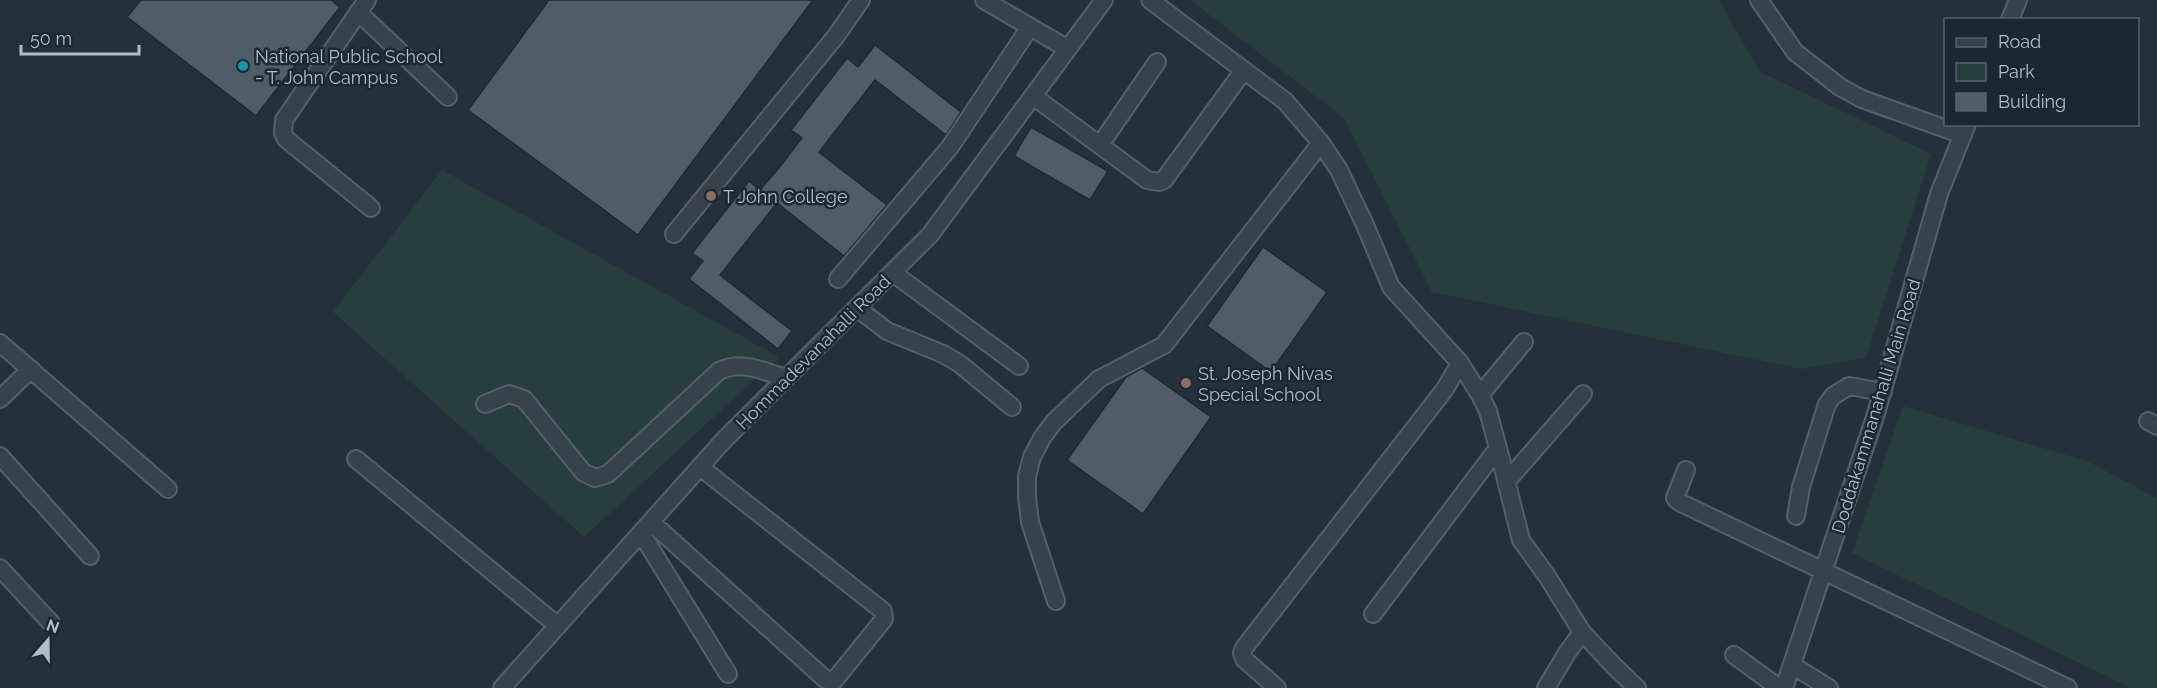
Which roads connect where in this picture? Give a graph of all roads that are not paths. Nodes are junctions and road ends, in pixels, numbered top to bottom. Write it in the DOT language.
graph roads {
  1 [pos="861,0"];
  2 [pos="984,0"];
  3 [pos="1104,0"];
  4 [pos="1150,0"];
  5 [pos="1759,0"];
  6 [pos="2018,0"];
  7 [pos="363,6"];
  8 [pos="2011,18"];
  9 [pos="1030,27"];
  10 [pos="1068,49"];
  11 [pos="1157,62"];
  12 [pos="1244,70"];
  13 [pos="1033,96"];
  14 [pos="448,97"];
  15 [pos="1944,124"];
  16 [pos="1965,130"];
  17 [pos="1321,143"];
  18 [pos="1100,145"];
  19 [pos="371,208"];
  20 [pos="674,234"];
  21 [pos="893,273"];
  22 [pos="838,279"];
  23 [pos="857,308"];
  24 [pos="1524,342"];
  25 [pos="0,343"];
  26 [pos="1460,363"];
  27 [pos="1019,366"];
  28 [pos="31,369"];
  29 [pos="786,378"];
  30 [pos="1882,392"];
  31 [pos="1583,394"];
  32 [pos="1480,395"];
  33 [pos="0,399"];
  34 [pos="485,404"];
  35 [pos="1012,407"];
  36 [pos="1498,448"];
  37 [pos="0,456"];
  38 [pos="356,459"];
  39 [pos="700,467"];
  40 [pos="1686,470"];
  41 [pos="1507,481"];
  42 [pos="168,489"];
  43 [pos="1796,516"];
  44 [pos="646,527"];
  45 [pos="90,556"];
  46 [pos="0,568"];
  47 [pos="1825,572"];
  48 [pos="1056,601"];
  49 [pos="1373,614"];
  50 [pos="51,622"];
  51 [pos="558,626"];
  52 [pos="1582,632"];
  53 [pos="1734,655"];
  54 [pos="1792,665"];
  55 [pos="728,674"];
  56 [pos="2059,686"];
  57 [pos="502,688"];
  58 [pos="1277,688"];
  59 [pos="1546,688"];
  60 [pos="1637,688"];
  61 [pos="1779,688"];
  62 [pos="1784,688"];
  63 [pos="1829,688"];
  1 -- 20 [label="street"];
  2 -- 9 [label="street"];
  3 -- 10 [label="street, Hommadevanahalli Road"];
  4 -- 12 [label="street"];
  5 -- 15 [label="street"];
  6 -- 8 [label="street"];
  7 -- 14 [label="street"];
  7 -- 19 [label="street"];
  9 -- 10 [label="street"];
  9 -- 22 [label="street"];
  10 -- 13 [label="street, Hommadevanahalli Road"];
  11 -- 18 [label="street"];
  12 -- 17 [label="street"];
  12 -- 18 [label="street"];
  13 -- 18 [label="street"];
  13 -- 21 [label="street, Hommadevanahalli Road"];
  16 -- 30 [label="street, Doddakammanahalli Main Road"];
  17 -- 26 [label="street"];
  17 -- 48 [label="street"];
  21 -- 23 [label="street, Hommadevanahalli Road"];
  21 -- 27 [label="street"];
  23 -- 29 [label="street, Hommadevanahalli Road"];
  23 -- 35 [label="street"];
  24 -- 32 [label="street"];
  25 -- 28 [label="street"];
  26 -- 32 [label="street"];
  26 -- 58 [label="street"];
  28 -- 33 [label="street"];
  28 -- 42 [label="street"];
  29 -- 34 [label="street"];
  29 -- 39 [label="street, Hommadevanahalli Road"];
  30 -- 43 [label="street"];
  30 -- 47 [label="street, Doddakammanahalli Main Road"];
  31 -- 41 [label="street"];
  32 -- 36 [label="street"];
  36 -- 41 [label="street"];
  36 -- 49 [label="street"];
  37 -- 45 [label="street"];
  38 -- 51 [label="street"];
  39 -- 44 [label="street, Hommadevanahalli Road"];
  39 -- 44 [label="street"];
  40 -- 47 [label="street"];
  41 -- 52 [label="street"];
  44 -- 51 [label="street, Hommadevanahalli Road"];
  44 -- 55 [label="street"];
  46 -- 50 [label="street"];
  47 -- 54 [label="street, Doddakammanahalli Main Road"];
  47 -- 56 [label="street"];
  51 -- 57 [label="street, Hommadevanahalli Road"];
  52 -- 59 [label="street"];
  52 -- 60 [label="street"];
  53 -- 61 [label="street"];
  54 -- 62 [label="street, Doddakammanahalli Main Road"];
  54 -- 63 [label="street"];
}
